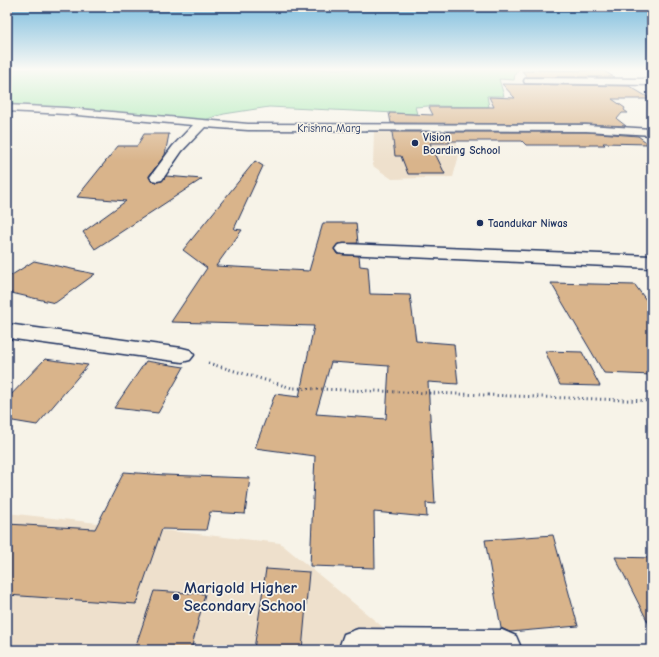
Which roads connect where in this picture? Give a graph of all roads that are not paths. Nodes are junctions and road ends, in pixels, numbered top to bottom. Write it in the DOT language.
graph roads {
  1 [pos="7,108"];
  2 [pos="202,124"];
  3 [pos="652,132"];
  4 [pos="157,177"];
  5 [pos="344,249"];
  6 [pos="652,262"];
  7 [pos="7,331"];
  8 [pos="182,355"];
  9 [pos="358,648"];
  10 [pos="502,650"];
  1 -- 2 [label="street, Krishna Marg"];
  2 -- 3 [label="street, Krishna Marg"];
  2 -- 4 [label="street"];
  5 -- 6 [label="street"];
  7 -- 8 [label="street"];
  9 -- 10 [label="street"];
}
